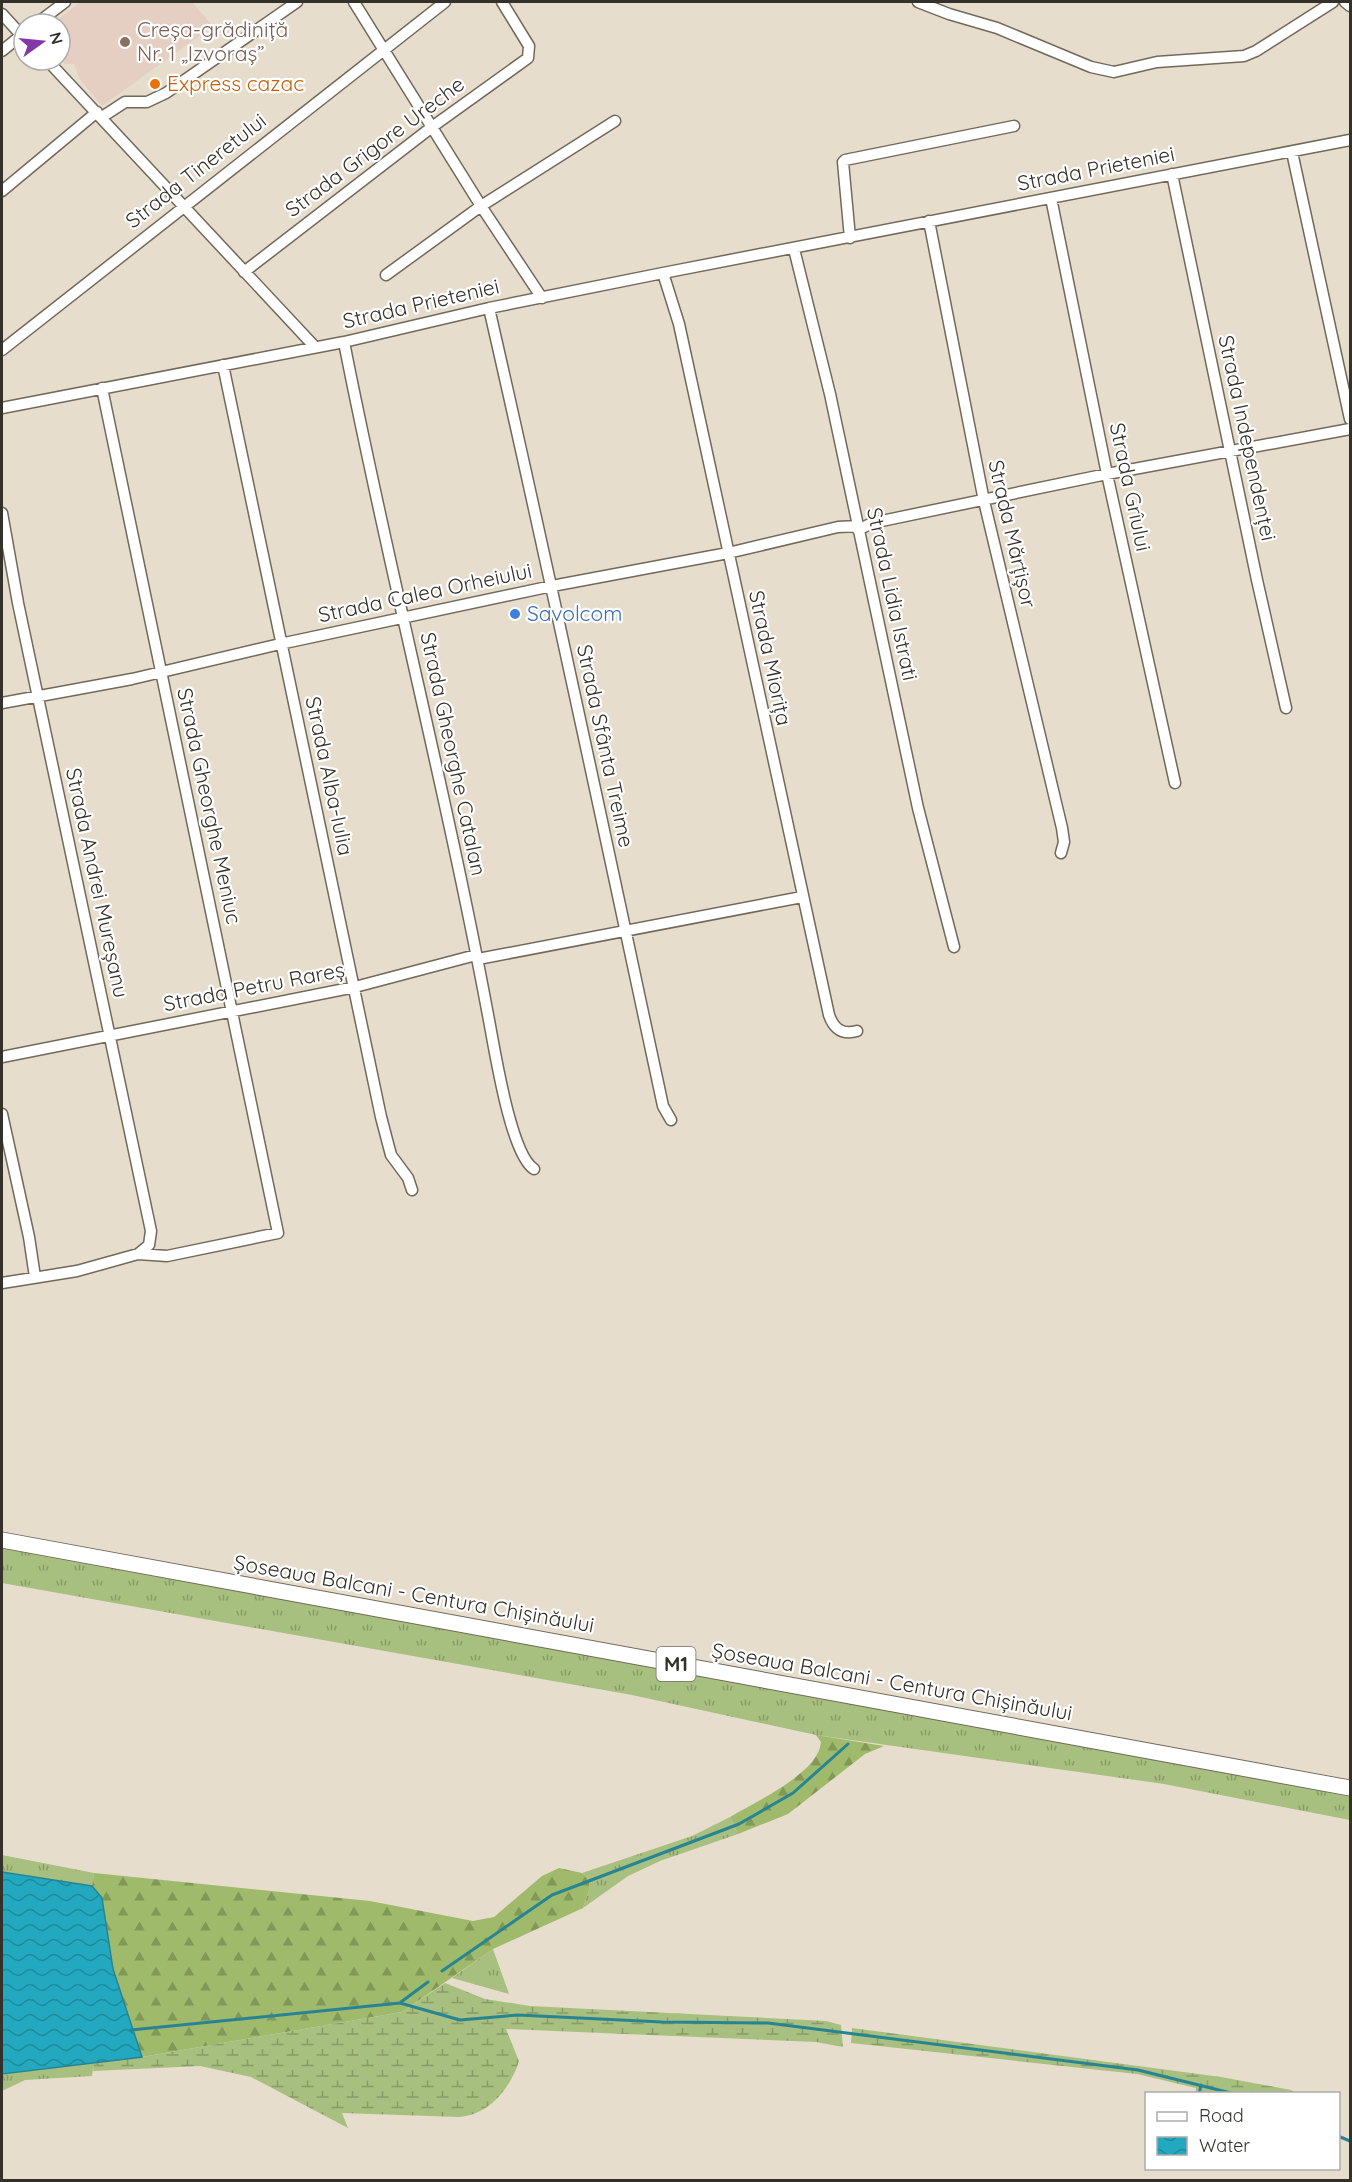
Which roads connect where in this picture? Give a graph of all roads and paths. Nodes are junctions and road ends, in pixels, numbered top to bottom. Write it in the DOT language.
graph roads {
  1 [pos="65,2"];
  2 [pos="297,2"];
  3 [pos="354,2"];
  4 [pos="445,2"];
  5 [pos="502,2"];
  6 [pos="918,2"];
  7 [pos="1334,2"];
  8 [pos="1345,2"];
  9 [pos="1350,6"];
  10 [pos="52,12"];
  11 [pos="383,48"];
  12 [pos="59,72"];
  13 [pos="100,115"];
  14 [pos="615,121"];
  15 [pos="1014,126"];
  16 [pos="432,127"];
  17 [pos="1350,140"];
  18 [pos="1292,152"];
  19 [pos="1172,174"];
  20 [pos="2,191"];
  21 [pos="1052,198"];
  22 [pos="184,206"];
  23 [pos="481,206"];
  24 [pos="929,221"];
  25 [pos="850,238"];
  26 [pos="794,249"];
  27 [pos="244,272"];
  28 [pos="663,273"];
  29 [pos="386,275"];
  30 [pos="542,298"];
  31 [pos="489,308"];
  32 [pos="344,342"];
  33 [pos="315,347"];
  34 [pos="2,350"];
  35 [pos="223,365"];
  36 [pos="102,388"];
  37 [pos="2,408"];
  38 [pos="1350,419"];
  39 [pos="1350,429"];
  40 [pos="1232,450"];
  41 [pos="1107,474"];
  42 [pos="984,501"];
  43 [pos="2,513"];
  44 [pos="858,528"];
  45 [pos="728,553"];
  46 [pos="552,586"];
  47 [pos="404,618"];
  48 [pos="280,644"];
  49 [pos="161,672"];
  50 [pos="38,695"];
  51 [pos="2,703"];
  52 [pos="1287,708"];
  53 [pos="1175,783"];
  54 [pos="1061,854"];
  55 [pos="802,897"];
  56 [pos="625,929"];
  57 [pos="954,947"];
  58 [pos="477,957"];
  59 [pos="355,987"];
  60 [pos="231,1010"];
  61 [pos="857,1031"];
  62 [pos="108,1034"];
  63 [pos="2,1058"];
  64 [pos="2,1114"];
  65 [pos="671,1120"];
  66 [pos="534,1169"];
  67 [pos="412,1190"];
  68 [pos="138,1254"];
  69 [pos="35,1277"];
  70 [pos="2,1283"];
  71 [pos="2,1540"];
  72 [pos="1350,1788"];
  1 -- 10 [label="street"];
  2 -- 13 [label="street"];
  3 -- 11 [label="street"];
  4 -- 11 [label="street, Strada Tineretului"];
  5 -- 16 [label="street, Strada Grigore Ureche"];
  6 -- 7 [label="street"];
  8 -- 9 [label="street"];
  11 -- 16 [label="street"];
  11 -- 22 [label="street, Strada Tineretului"];
  12 -- 13 [label="street"];
  13 -- 20 [label="street"];
  13 -- 22 [label="street"];
  14 -- 23 [label="street"];
  15 -- 25 [label="street"];
  16 -- 23 [label="street"];
  16 -- 27 [label="street, Strada Grigore Ureche"];
  17 -- 18 [label="street, Strada Prieteniei"];
  18 -- 19 [label="street, Strada Prieteniei"];
  18 -- 38 [label="street"];
  19 -- 21 [label="street, Strada Prieteniei"];
  19 -- 40 [label="street, Strada Independenței"];
  21 -- 24 [label="street, Strada Prieteniei"];
  21 -- 41 [label="street, Strada Grîului"];
  22 -- 27 [label="street"];
  22 -- 34 [label="street, Strada Tineretului"];
  23 -- 29 [label="street"];
  23 -- 30 [label="street"];
  24 -- 25 [label="street, Strada Prieteniei"];
  24 -- 42 [label="street, Strada Mărțișor"];
  25 -- 26 [label="street, Strada Prieteniei"];
  26 -- 28 [label="street, Strada Prieteniei"];
  26 -- 44 [label="street, Strada Lidia Istrati"];
  27 -- 33 [label="street"];
  28 -- 30 [label="street, Strada Prieteniei"];
  28 -- 45 [label="street, Strada Miorița"];
  30 -- 31 [label="street, Strada Prieteniei"];
  31 -- 32 [label="street, Strada Prieteniei"];
  31 -- 46 [label="street, Strada Sfânta Treime"];
  32 -- 33 [label="street, Strada Prieteniei"];
  32 -- 47 [label="street, Strada Gheorghe Catalan"];
  33 -- 35 [label="street, Strada Prieteniei"];
  35 -- 36 [label="street, Strada Prieteniei"];
  35 -- 48 [label="street, Strada Alba-Iulia"];
  36 -- 37 [label="street, Strada Prieteniei"];
  36 -- 49 [label="street, Strada Gheorghe Meniuc"];
  39 -- 40 [label="street, Strada Calea Orheiului"];
  40 -- 41 [label="street, Strada Calea Orheiului"];
  40 -- 52 [label="street, Strada Independenței"];
  41 -- 42 [label="street, Strada Calea Orheiului"];
  41 -- 53 [label="street, Strada Grîului"];
  42 -- 44 [label="street, Strada Calea Orheiului"];
  42 -- 54 [label="street, Strada Mărțișor"];
  43 -- 50 [label="street, Strada Andrei Mureșanu"];
  44 -- 45 [label="street, Strada Calea Orheiului"];
  44 -- 57 [label="street, Strada Lidia Istrati"];
  45 -- 46 [label="street, Strada Calea Orheiului"];
  45 -- 55 [label="street, Strada Miorița"];
  46 -- 47 [label="street, Strada Calea Orheiului"];
  46 -- 56 [label="street, Strada Sfânta Treime"];
  47 -- 48 [label="street, Strada Calea Orheiului"];
  47 -- 58 [label="street, Strada Gheorghe Catalan"];
  48 -- 49 [label="street, Strada Calea Orheiului"];
  48 -- 59 [label="street, Strada Alba-Iulia"];
  49 -- 50 [label="street, Strada Calea Orheiului"];
  49 -- 60 [label="street, Strada Gheorghe Meniuc"];
  50 -- 51 [label="street, Strada Calea Orheiului"];
  50 -- 62 [label="street, Strada Andrei Mureșanu"];
  55 -- 56 [label="street, Strada Petru Rareș"];
  55 -- 61 [label="street, Strada Miorița"];
  56 -- 58 [label="street, Strada Petru Rareș"];
  56 -- 65 [label="street, Strada Sfânta Treime"];
  58 -- 59 [label="street, Strada Petru Rareș"];
  58 -- 66 [label="street, Strada Gheorghe Catalan"];
  59 -- 60 [label="street, Strada Petru Rareș"];
  59 -- 67 [label="street, Strada Alba-Iulia"];
  60 -- 62 [label="street, Strada Petru Rareș"];
  60 -- 68 [label="street, Strada Gheorghe Meniuc"];
  62 -- 63 [label="street, Strada Petru Rareș"];
  62 -- 68 [label="street, Strada Andrei Mureșanu"];
  64 -- 69 [label="street"];
  68 -- 69 [label="street"];
  69 -- 70 [label="street"];
  71 -- 72 [label="highway, Șoseaua Balcani - Centura Chișinăului / M1"];
}
